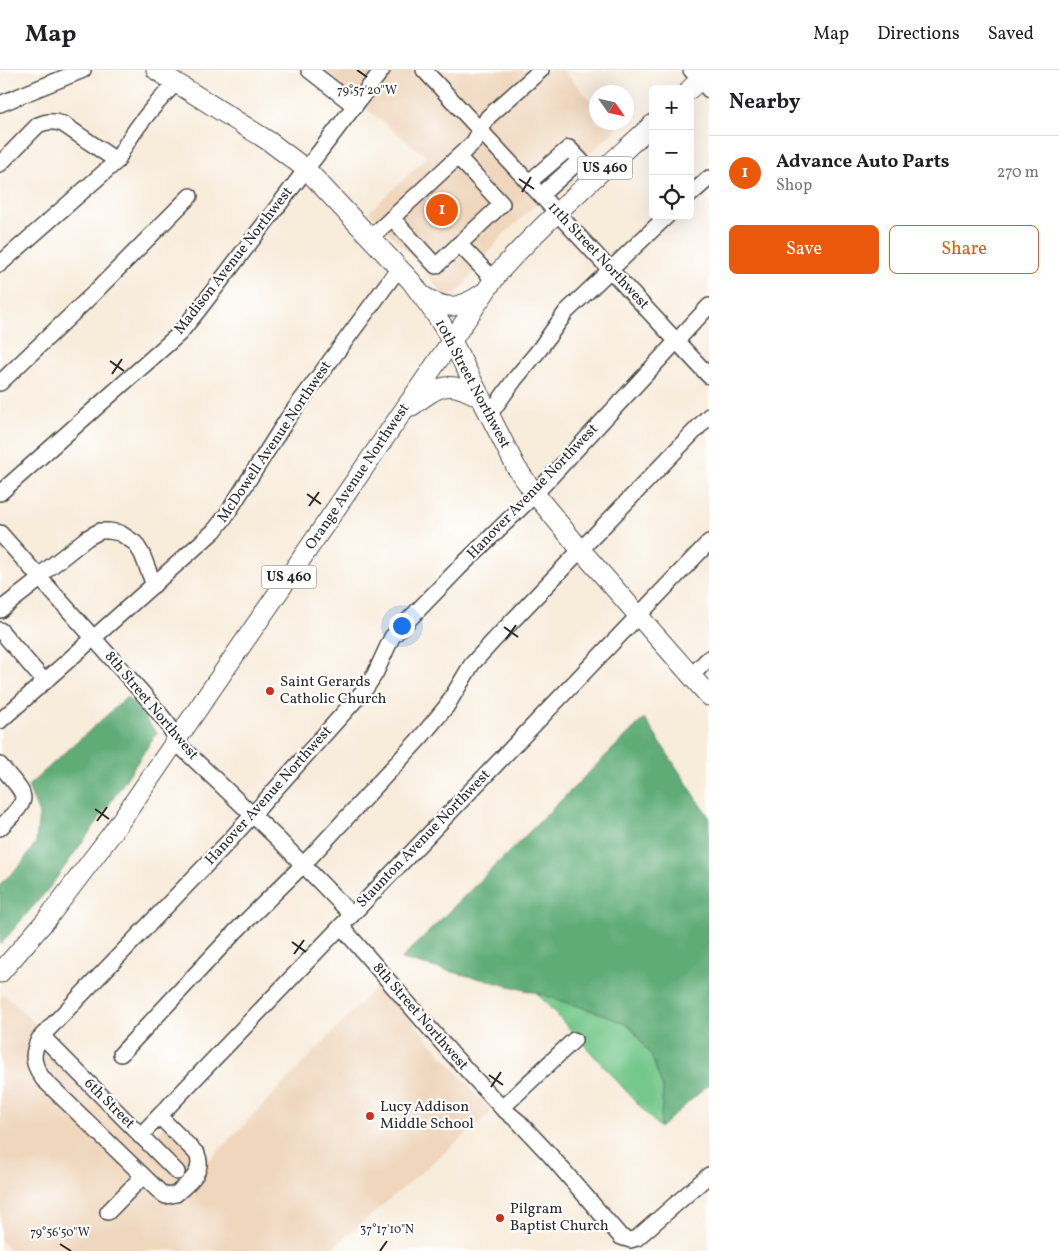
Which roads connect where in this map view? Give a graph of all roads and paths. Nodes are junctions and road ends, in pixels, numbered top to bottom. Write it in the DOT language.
graph roads {
  1 [pos="83,70"];
  2 [pos="156,70"];
  3 [pos="309,70"];
  4 [pos="382,70"];
  5 [pos="424,70"];
  6 [pos="541,70"];
  7 [pos="176,83"];
  8 [pos="0,104"];
  9 [pos="355,106"];
  10 [pos="649,128"];
  11 [pos="480,130"];
  12 [pos="458,157"];
  13 [pos="580,160"];
  14 [pos="116,161"];
  15 [pos="0,164"];
  16 [pos="306,169"];
  17 [pos="544,170"];
  18 [pos="566,172"];
  19 [pos="596,177"];
  20 [pos="709,178"];
  21 [pos="529,182"];
  22 [pos="555,183"];
  23 [pos="582,190"];
  24 [pos="694,192"];
  25 [pos="541,195"];
  26 [pos="190,196"];
  27 [pos="558,212"];
  28 [pos="392,218"];
  29 [pos="663,220"];
  30 [pos="370,236"];
  31 [pos="459,244"];
  32 [pos="0,264"];
  33 [pos="399,268"];
  34 [pos="610,269"];
  35 [pos="490,286"];
  36 [pos="421,295"];
  37 [pos="709,306"];
  38 [pos="676,340"];
  39 [pos="452,341"];
  40 [pos="709,376"];
  41 [pos="0,383"];
  42 [pos="480,398"];
  43 [pos="401,414"];
  44 [pos="489,415"];
  45 [pos="709,416"];
  46 [pos="0,493"];
  47 [pos="535,494"];
  48 [pos="0,533"];
  49 [pos="709,542"];
  50 [pos="580,549"];
  51 [pos="40,578"];
  52 [pos="154,585"];
  53 [pos="0,610"];
  54 [pos="638,616"];
  55 [pos="0,630"];
  56 [pos="93,638"];
  57 [pos="709,658"];
  58 [pos="692,675"];
  59 [pos="45,682"];
  60 [pos="709,696"];
  61 [pos="0,721"];
  62 [pos="176,739"];
  63 [pos="0,765"];
  64 [pos="253,815"];
  65 [pos="0,828"];
  66 [pos="303,865"];
  67 [pos="352,915"];
  68 [pos="340,926"];
  69 [pos="0,973"];
  70 [pos="42,1036"];
  71 [pos="574,1040"];
  72 [pos="121,1054"];
  73 [pos="502,1108"];
  74 [pos="159,1116"];
  75 [pos="140,1136"];
  76 [pos="177,1172"];
  77 [pos="709,1175"];
  78 [pos="143,1176"];
  79 [pos="108,1212"];
  1 -- 8 [label="street"];
  2 -- 7 [label="main road, 10th Street Northwest"];
  3 -- 9 [label="street"];
  4 -- 9 [label="street, Madison Avenue Northwest"];
  5 -- 11 [label="street, 11th Street Northwest"];
  6 -- 11 [label="street"];
  7 -- 14 [label="street"];
  7 -- 16 [label="main road, 10th Street Northwest"];
  9 -- 16 [label="street, Madison Avenue Northwest"];
  10 -- 19 [label="main road, Orange Avenue Northwest / US 460"];
  11 -- 12 [label="street"];
  11 -- 21 [label="street, 11th Street Northwest"];
  12 -- 28 [label="street"];
  12 -- 31 [label="street"];
  13 -- 17 [label="street"];
  13 -- 18 [label="street"];
  13 -- 19 [label="street"];
  14 -- 15 [label="street"];
  14 -- 32 [label="street"];
  16 -- 30 [label="main road, 10th Street Northwest"];
  16 -- 46 [label="street, Madison Avenue Northwest"];
  17 -- 21 [label="street"];
  17 -- 22 [label="street"];
  18 -- 22 [label="street"];
  18 -- 23 [label="street"];
  19 -- 23 [label="main road, Orange Avenue Northwest / US 460"];
  20 -- 24 [label="street"];
  21 -- 25 [label="street, 11th Street Northwest"];
  22 -- 25 [label="street"];
  23 -- 27 [label="main road, Orange Avenue Northwest / US 460"];
  25 -- 27 [label="street, 11th Street Northwest"];
  26 -- 41 [label="street"];
  27 -- 34 [label="street, 11th Street Northwest"];
  27 -- 35 [label="main road, Orange Avenue Northwest / US 460"];
  28 -- 30 [label="street"];
  28 -- 31 [label="street"];
  29 -- 34 [label="street"];
  30 -- 33 [label="main road, 10th Street Northwest"];
  31 -- 35 [label="street"];
  33 -- 36 [label="main road, 10th Street Northwest"];
  33 -- 52 [label="street, McDowell Avenue Northwest"];
  34 -- 38 [label="street, 11th Street Northwest"];
  34 -- 44 [label="street"];
  35 -- 36 [label="main road"];
  35 -- 39 [label="main road, Orange Avenue Northwest / US 460"];
  36 -- 39 [label="main road, 10th Street Northwest"];
  37 -- 38 [label="street, Hanover Avenue Northwest"];
  38 -- 40 [label="street, 11th Street Northwest"];
  38 -- 47 [label="street, Hanover Avenue Northwest"];
  39 -- 42 [label="main road, 10th Street Northwest"];
  39 -- 43 [label="main road, Orange Avenue Northwest / US 460"];
  42 -- 43 [label="main road"];
  42 -- 44 [label="main road, 10th Street Northwest"];
  43 -- 62 [label="main road, Orange Avenue Northwest / US 460"];
  44 -- 47 [label="main road, 10th Street Northwest"];
  45 -- 50 [label="street"];
  47 -- 50 [label="main road, 10th Street Northwest"];
  47 -- 64 [label="street, Hanover Avenue Northwest"];
  48 -- 51 [label="street, 8th Street Northwest"];
  49 -- 54 [label="street, Staunton Avenue Northwest"];
  50 -- 54 [label="main road, 10th Street Northwest"];
  50 -- 66 [label="street"];
  51 -- 52 [label="street"];
  51 -- 53 [label="street"];
  51 -- 56 [label="street, 8th Street Northwest"];
  52 -- 56 [label="street, McDowell Avenue Northwest"];
  54 -- 58 [label="main road, 10th Street Northwest"];
  54 -- 67 [label="street, Staunton Avenue Northwest"];
  55 -- 59 [label="street"];
  56 -- 59 [label="street, McDowell Avenue Northwest"];
  56 -- 62 [label="street, 8th Street Northwest"];
  57 -- 58 [label="street"];
  58 -- 60 [label="main road, 10th Street Northwest"];
  59 -- 61 [label="street, McDowell Avenue Northwest"];
  62 -- 64 [label="street, 8th Street Northwest"];
  62 -- 69 [label="main road, Orange Avenue Northwest / US 460"];
  63 -- 65 [label="street"];
  64 -- 66 [label="street, 8th Street Northwest"];
  64 -- 70 [label="street, Hanover Avenue Northwest"];
  66 -- 67 [label="street, 8th Street Northwest"];
  66 -- 72 [label="street"];
  67 -- 68 [label="street, Staunton Avenue Northwest"];
  68 -- 73 [label="street, 8th Street Northwest"];
  68 -- 74 [label="street, Staunton Avenue Northwest"];
  70 -- 75 [label="street, 6th Street"];
  70 -- 78 [label="street"];
  71 -- 73 [label="street"];
  73 -- 77 [label="street, 8th Street Northwest"];
  74 -- 75 [label="street, Staunton Avenue Northwest"];
  74 -- 78 [label="street"];
  75 -- 76 [label="street, 6th Street"];
  78 -- 79 [label="street"];
}
